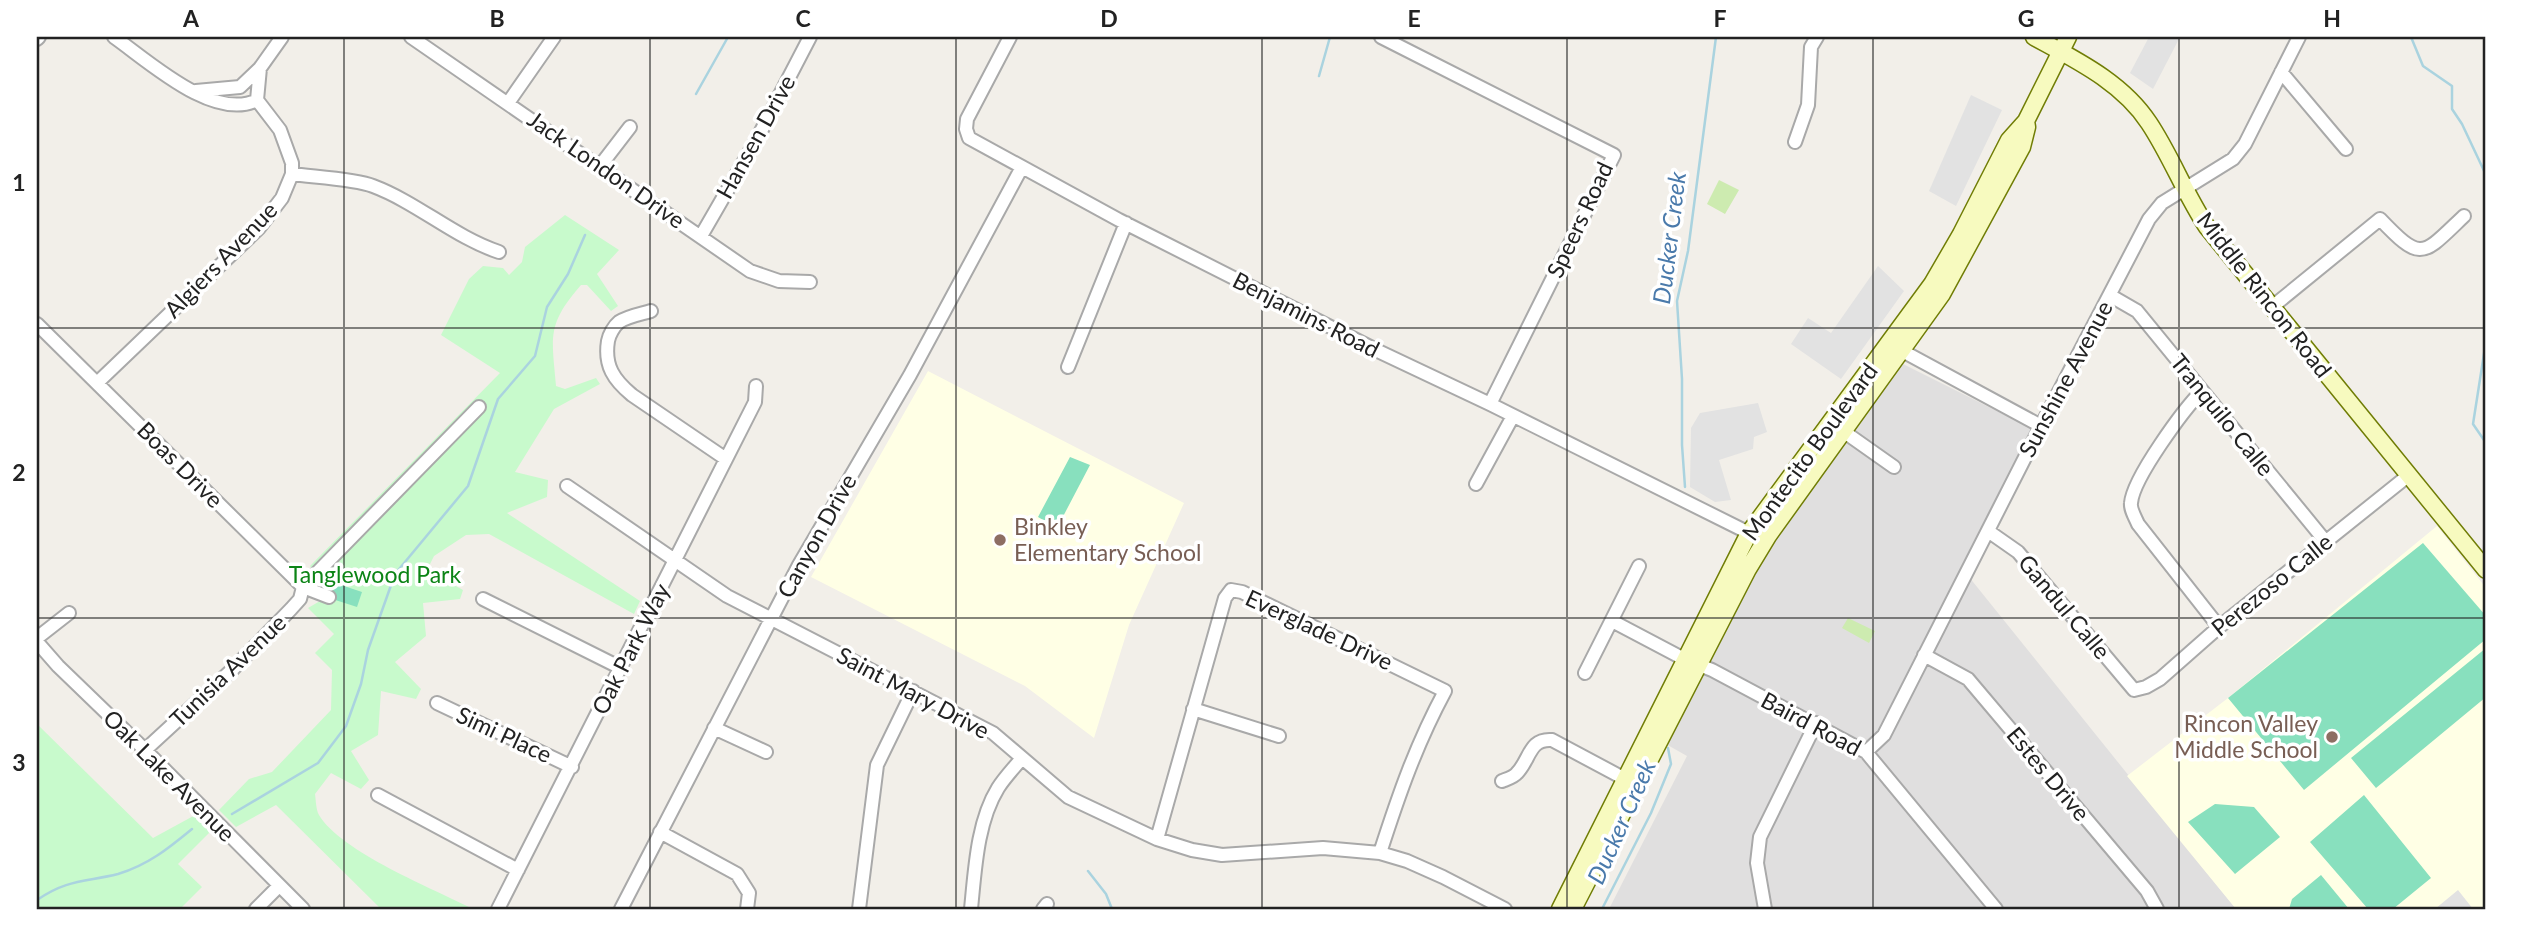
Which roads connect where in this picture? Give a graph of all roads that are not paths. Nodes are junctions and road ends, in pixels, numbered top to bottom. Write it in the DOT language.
graph roads {
  1 [pos="114,37"];
  2 [pos="282,37"];
  3 [pos="554,37"];
  4 [pos="810,37"];
  5 [pos="1010,37"];
  6 [pos="1381,37"];
  7 [pos="1817,37"];
  8 [pos="2034,37"];
  9 [pos="2299,37"];
  10 [pos="414,38"];
  11 [pos="2064,44"];
  12 [pos="260,68"];
  13 [pos="2281,72"];
  14 [pos="192,92"];
  15 [pos="257,100"];
  16 [pos="509,103"];
  17 [pos="630,127"];
  18 [pos="1795,142"];
  19 [pos="2347,149"];
  20 [pos="600,166"];
  21 [pos="1022,167"];
  22 [pos="292,174"];
  23 [pos="2183,189"];
  24 [pos="2464,216"];
  25 [pos="1126,223"];
  26 [pos="701,236"];
  27 [pos="499,252"];
  28 [pos="810,282"];
  29 [pos="2111,296"];
  30 [pos="2272,307"];
  31 [pos="652,311"];
  32 [pos="37,324"];
  33 [pos="1894,347"];
  34 [pos="1068,367"];
  35 [pos="97,383"];
  36 [pos="756,386"];
  37 [pos="2202,391"];
  38 [pos="1490,404"];
  39 [pos="480,407"];
  40 [pos="1513,416"];
  41 [pos="2040,426"];
  42 [pos="1843,431"];
  43 [pos="726,459"];
  44 [pos="1894,467"];
  45 [pos="2409,475"];
  46 [pos="1476,484"];
  47 [pos="567,486"];
  48 [pos="1988,531"];
  49 [pos="1749,534"];
  50 [pos="2326,542"];
  51 [pos="677,560"];
  52 [pos="1639,566"];
  53 [pos="2486,570"];
  54 [pos="303,587"];
  55 [pos="329,597"];
  56 [pos="483,599"];
  57 [pos="69,613"];
  58 [pos="772,619"];
  59 [pos="1612,621"];
  60 [pos="2219,627"];
  61 [pos="37,640"];
  62 [pos="1924,655"];
  63 [pos="1692,662"];
  64 [pos="621,668"];
  65 [pos="1585,673"];
  66 [pos="2134,690"];
  67 [pos="913,691"];
  68 [pos="437,703"];
  69 [pos="1193,709"];
  70 [pos="1816,723"];
  71 [pos="714,727"];
  72 [pos="1279,736"];
  73 [pos="145,750"];
  74 [pos="1866,751"];
  75 [pos="766,752"];
  76 [pos="1022,758"];
  77 [pos="572,767"];
  78 [pos="1625,779"];
  79 [pos="1502,782"];
  80 [pos="378,795"];
  81 [pos="660,832"];
  82 [pos="1157,839"];
  83 [pos="1380,853"];
  84 [pos="518,870"];
  85 [pos="279,886"];
  86 [pos="256,909"];
  87 [pos="303,909"];
  88 [pos="498,909"];
  89 [pos="621,909"];
  90 [pos="747,909"];
  91 [pos="859,909"];
  92 [pos="971,909"];
  93 [pos="1505,909"];
  94 [pos="1560,909"];
  95 [pos="1573,909"];
  96 [pos="1765,909"];
  97 [pos="1996,909"];
  98 [pos="2157,909"];
  1 -- 14 [label="street"];
  2 -- 12 [label="street"];
  3 -- 16 [label="street"];
  4 -- 26 [label="street, Hansen Drive"];
  5 -- 21 [label="street, Benjamins Road"];
  6 -- 38 [label="street, Speers Road"];
  7 -- 18 [label="street"];
  8 -- 11 [label="main road, Middle Rincon Road"];
  9 -- 13 [label="street, Sunshine Avenue"];
  10 -- 16 [label="street, Jack London Drive"];
  11 -- 23 [label="main road, Middle Rincon Road"];
  11 -- 33 [label="main road, Montecito Boulevard"];
  12 -- 14 [label="street"];
  12 -- 15 [label="street"];
  13 -- 19 [label="street"];
  13 -- 23 [label="street, Sunshine Avenue"];
  14 -- 15 [label="street"];
  15 -- 22 [label="street"];
  16 -- 20 [label="street, Jack London Drive"];
  17 -- 20 [label="street"];
  20 -- 26 [label="street, Jack London Drive"];
  21 -- 25 [label="street, Benjamins Road"];
  21 -- 58 [label="street, Canyon Drive"];
  22 -- 27 [label="street"];
  22 -- 35 [label="street, Algiers Avenue"];
  23 -- 29 [label="street, Sunshine Avenue"];
  23 -- 30 [label="main road, Middle Rincon Road"];
  24 -- 30 [label="street"];
  25 -- 34 [label="street"];
  25 -- 38 [label="street, Benjamins Road"];
  26 -- 28 [label="street, Jack London Drive"];
  29 -- 37 [label="street, Tranquilo Calle"];
  29 -- 41 [label="street, Sunshine Avenue"];
  30 -- 45 [label="main road, Middle Rincon Road"];
  31 -- 43 [label="street"];
  32 -- 35 [label="street, Boas Drive"];
  33 -- 41 [label="street"];
  33 -- 42 [label="main road, Montecito Boulevard"];
  33 -- 49 [label="main road, Montecito Boulevard"];
  35 -- 54 [label="street, Boas Drive"];
  36 -- 43 [label="street, Oak Park Way"];
  37 -- 50 [label="street, Tranquilo Calle"];
  37 -- 60 [label="street"];
  38 -- 40 [label="street, Benjamins Road"];
  39 -- 54 [label="street, Tunisia Avenue"];
  40 -- 46 [label="street"];
  40 -- 49 [label="street, Benjamins Road"];
  41 -- 48 [label="street, Sunshine Avenue"];
  42 -- 44 [label="street"];
  42 -- 63 [label="main road, Montecito Boulevard"];
  43 -- 51 [label="street, Oak Park Way"];
  45 -- 50 [label="street, Perezoso Calle"];
  45 -- 53 [label="main road, Middle Rincon Road"];
  47 -- 51 [label="street, Saint Mary Drive"];
  48 -- 62 [label="street, Sunshine Avenue"];
  48 -- 66 [label="street, Gandul Calle"];
  49 -- 63 [label="main road, Montecito Boulevard"];
  50 -- 60 [label="street, Perezoso Calle"];
  51 -- 58 [label="street, Saint Mary Drive"];
  51 -- 64 [label="street, Oak Park Way"];
  52 -- 59 [label="street"];
  54 -- 55 [label="street, Boas Drive"];
  54 -- 73 [label="street, Tunisia Avenue"];
  56 -- 64 [label="street"];
  57 -- 61 [label="street"];
  58 -- 67 [label="street, Saint Mary Drive"];
  58 -- 71 [label="street, Canyon Drive"];
  59 -- 63 [label="street, Baird Road"];
  59 -- 65 [label="street"];
  60 -- 66 [label="street, Perezoso Calle"];
  61 -- 73 [label="street, Oak Lake Avenue"];
  62 -- 74 [label="street, Sunshine Avenue"];
  62 -- 98 [label="street, Estes Drive"];
  63 -- 70 [label="street, Baird Road"];
  63 -- 78 [label="main road, Montecito Boulevard"];
  63 -- 95 [label="main road, Montecito Boulevard"];
  64 -- 77 [label="street, Oak Park Way"];
  67 -- 76 [label="street, Saint Mary Drive"];
  67 -- 91 [label="street"];
  68 -- 77 [label="street, Simi Place"];
  69 -- 72 [label="street"];
  69 -- 82 [label="street, Everglade Drive"];
  69 -- 83 [label="street, Everglade Drive"];
  70 -- 74 [label="street, Baird Road"];
  70 -- 96 [label="street"];
  71 -- 75 [label="street"];
  71 -- 81 [label="street, Canyon Drive"];
  73 -- 85 [label="street, Oak Lake Avenue"];
  74 -- 97 [label="street, Baird Road"];
  76 -- 82 [label="street, Saint Mary Drive"];
  76 -- 92 [label="street"];
  77 -- 84 [label="street, Oak Park Way"];
  78 -- 79 [label="street"];
  78 -- 94 [label="main road, Montecito Boulevard"];
  80 -- 84 [label="street"];
  81 -- 89 [label="street, Canyon Drive"];
  81 -- 90 [label="street"];
  82 -- 83 [label="street, Saint Mary Drive"];
  83 -- 93 [label="street, Saint Mary Drive"];
  84 -- 88 [label="street, Oak Park Way"];
  85 -- 86 [label="street"];
  85 -- 87 [label="street, Oak Lake Avenue"];
}
